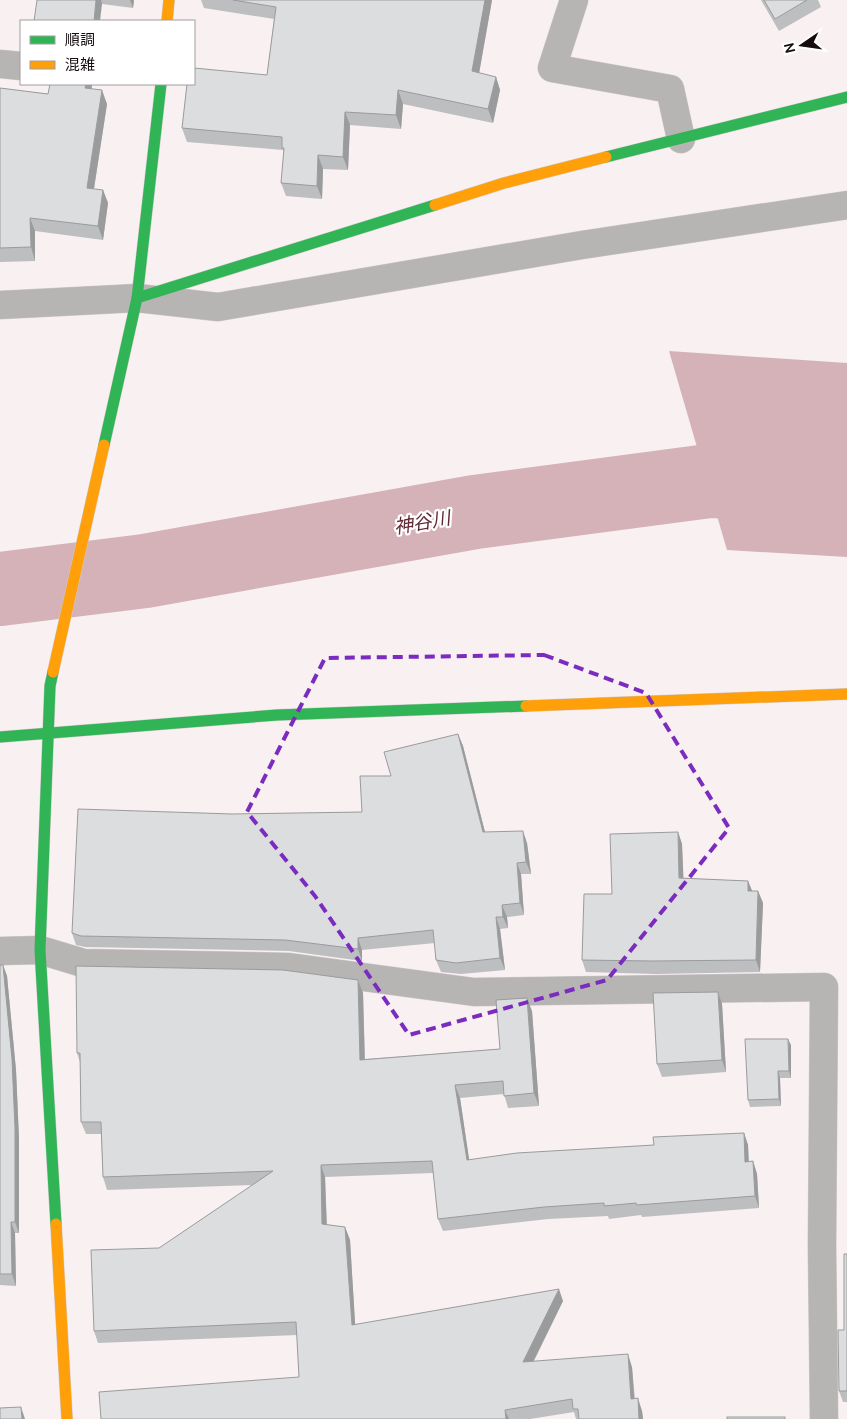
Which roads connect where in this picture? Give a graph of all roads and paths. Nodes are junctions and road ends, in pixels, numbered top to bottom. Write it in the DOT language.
graph roads {
  1 [pos="169,0"];
  2 [pos="574,0"];
  3 [pos="167,20"];
  4 [pos="0,64"];
  5 [pos="20,66"];
  6 [pos="160,85"];
  7 [pos="847,97"];
  8 [pos="681,139"];
  9 [pos="847,206"];
  10 [pos="137,298"];
  11 [pos="0,305"];
  12 [pos="847,694"];
  13 [pos="47,734"];
  14 [pos="0,738"];
  15 [pos="40,950"];
  16 [pos="0,951"];
  17 [pos="67,1419"];
  18 [pos="824,1419"];
  1 -- 3 [label="street"];
  2 -- 8 [label="street"];
  4 -- 5 [label="street"];
  6 -- 10 [label="street"];
  7 -- 8 [label="street"];
  8 -- 10 [label="street"];
  9 -- 10 [label="street"];
  10 -- 11 [label="street"];
  10 -- 13 [label="street"];
  12 -- 13 [label="street"];
  13 -- 14 [label="street"];
  13 -- 15 [label="street"];
  15 -- 16 [label="street"];
  15 -- 17 [label="street"];
  15 -- 18 [label="street"];
}
